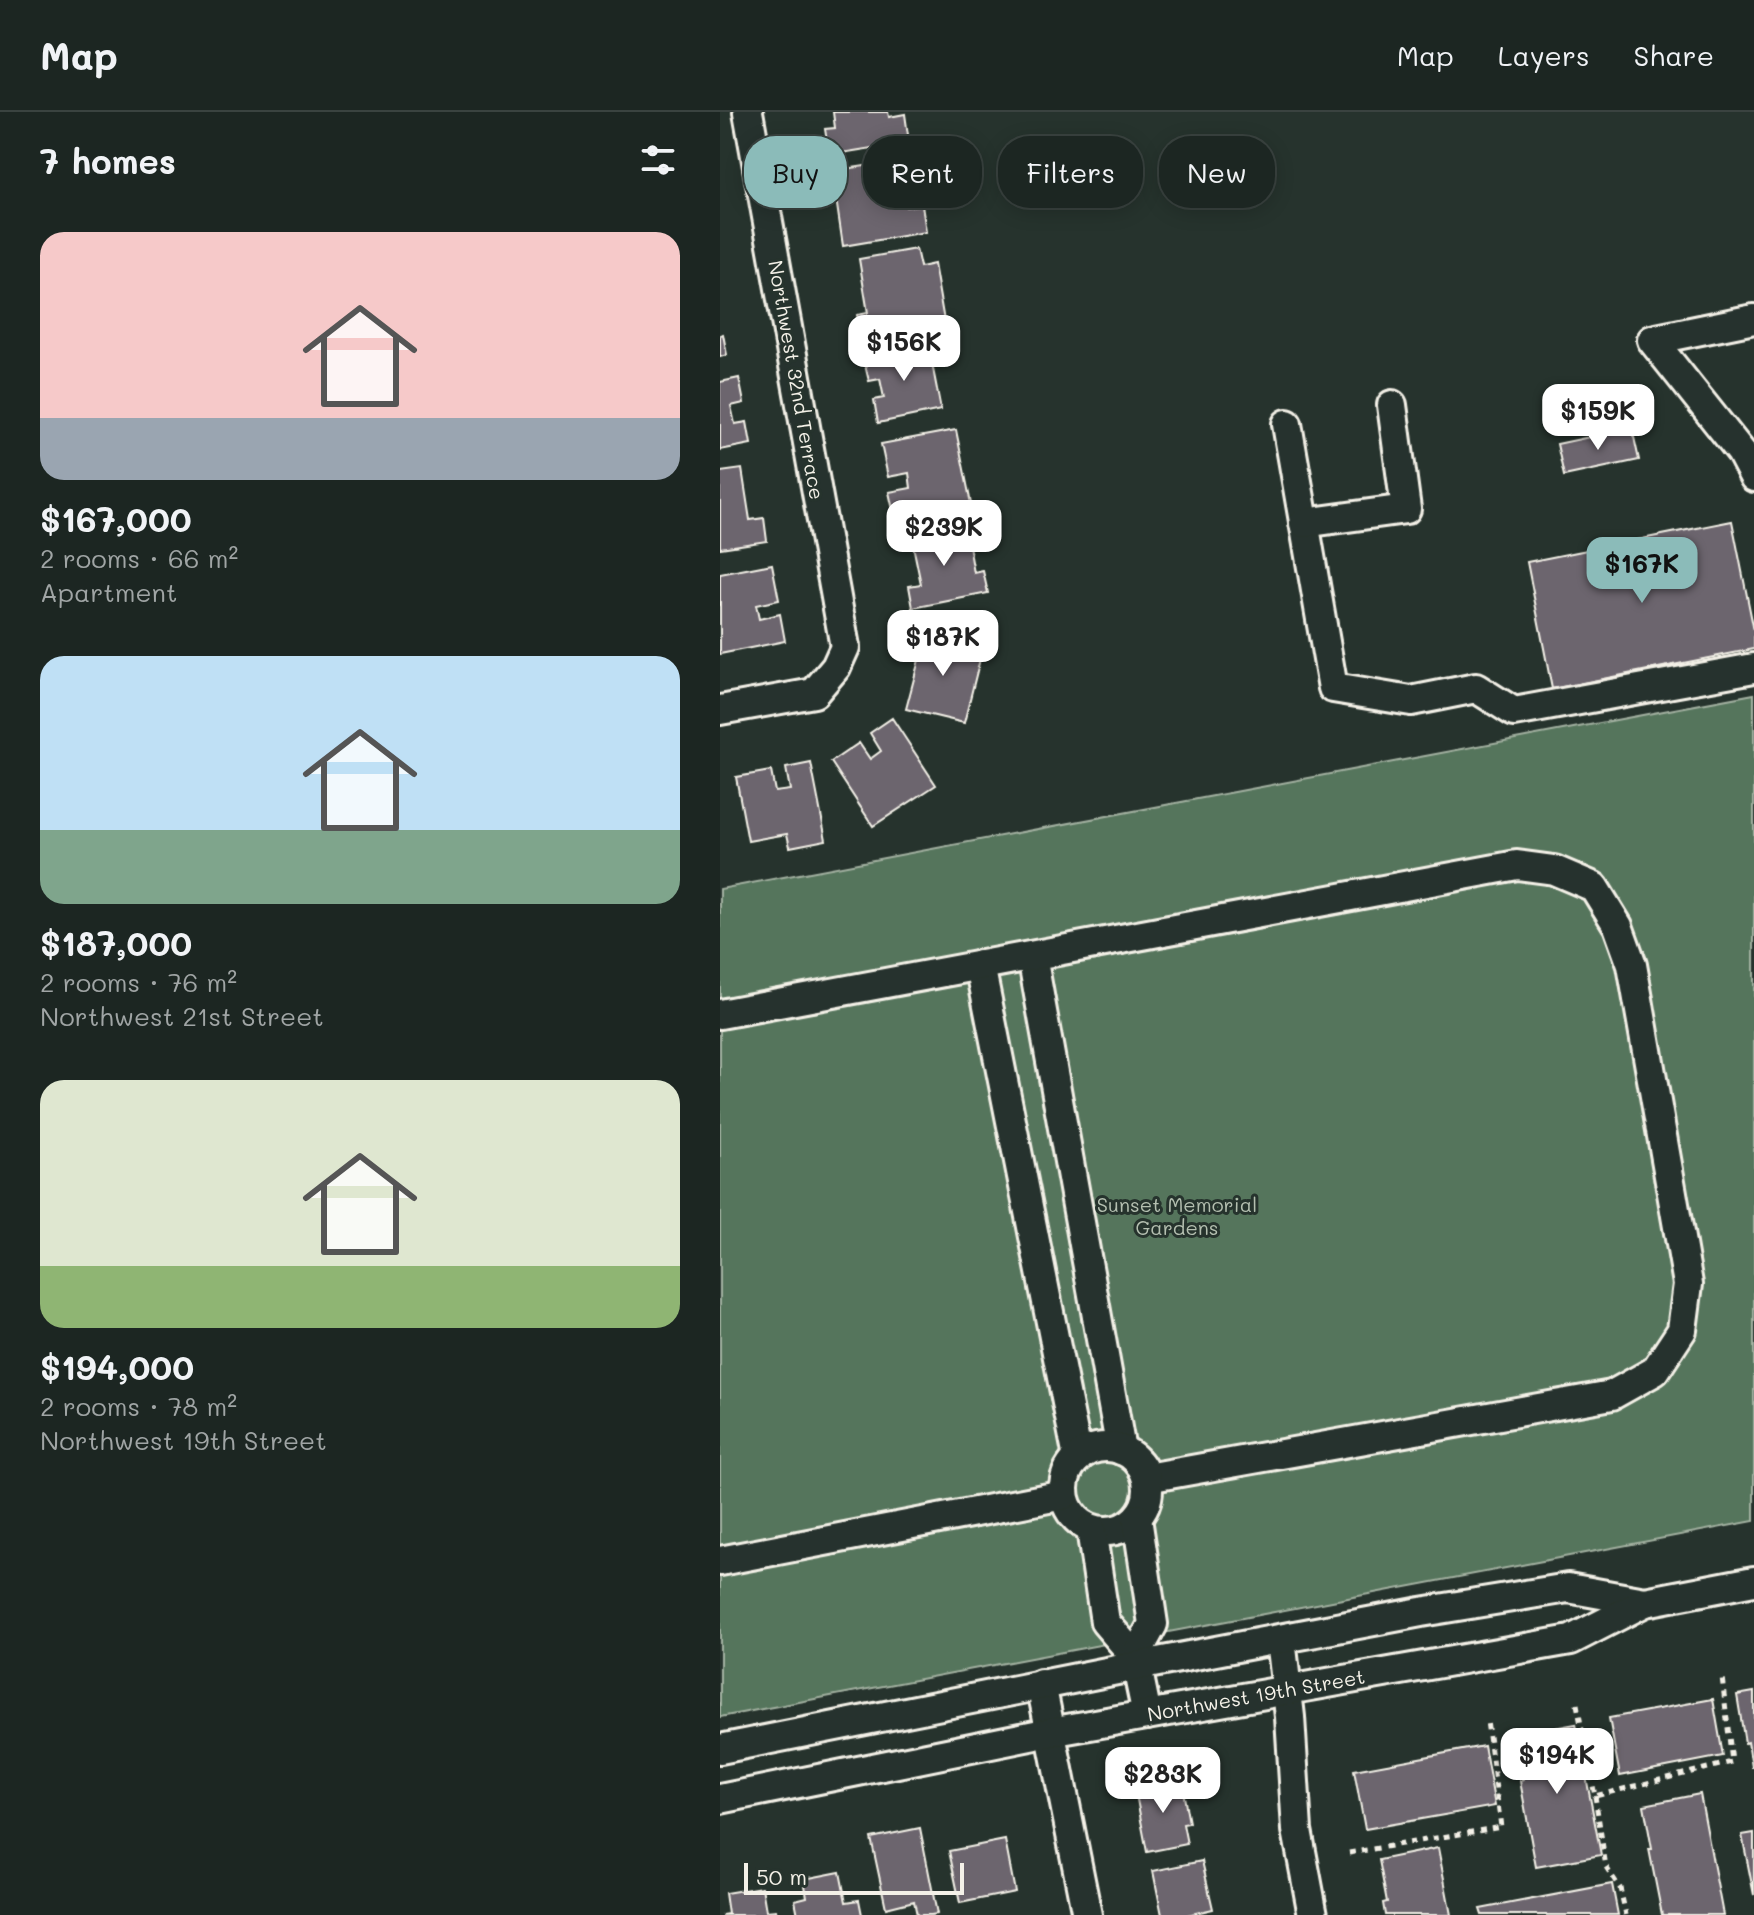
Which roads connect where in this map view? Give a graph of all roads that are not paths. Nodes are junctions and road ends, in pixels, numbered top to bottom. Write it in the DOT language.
graph roads {
  1 [pos="748,112"];
  2 [pos="1754,319"];
  3 [pos="1392,405"];
  4 [pos="1287,424"];
  5 [pos="1754,477"];
  6 [pos="1304,523"];
  7 [pos="1754,668"];
  8 [pos="720,710"];
  9 [pos="1032,956"];
  10 [pos="980,965"];
  11 [pos="720,1014"];
  12 [pos="1121,1450"];
  13 [pos="1078,1458"];
  14 [pos="1147,1478"];
  15 [pos="1064,1495"];
  16 [pos="1137,1518"];
  17 [pos="1091,1529"];
  18 [pos="720,1561"];
  19 [pos="1754,1581"];
  20 [pos="1645,1602"];
  21 [pos="1281,1639"];
  22 [pos="1136,1661"];
  23 [pos="1041,1684"];
  24 [pos="1287,1691"];
  25 [pos="1147,1715"];
  26 [pos="1050,1732"];
  27 [pos="720,1749"];
  28 [pos="720,1799"];
  29 [pos="1087,1915"];
  30 [pos="1313,1915"];
  1 -- 8 [label="street, Northwest 32nd Terrace"];
  2 -- 5 [label="street"];
  3 -- 6 [label="street"];
  4 -- 6 [label="street"];
  6 -- 7 [label="street"];
  9 -- 10 [label="street"];
  9 -- 12 [label="street"];
  9 -- 14 [label="street"];
  10 -- 11 [label="street"];
  10 -- 13 [label="street"];
  12 -- 13 [label="street"];
  12 -- 14 [label="street"];
  13 -- 15 [label="street"];
  14 -- 16 [label="street"];
  15 -- 17 [label="street"];
  15 -- 18 [label="street"];
  16 -- 17 [label="street"];
  16 -- 22 [label="street"];
  17 -- 22 [label="street"];
  19 -- 20 [label="street, Northwest 19th Street"];
  20 -- 21 [label="street, Northwest 19th Street"];
  20 -- 24 [label="street, Northwest 19th Street"];
  21 -- 22 [label="street, Northwest 19th Street"];
  21 -- 24 [label="street"];
  22 -- 23 [label="street, Northwest 19th Street"];
  22 -- 25 [label="street"];
  23 -- 26 [label="street"];
  23 -- 27 [label="street, Northwest 19th Street"];
  24 -- 25 [label="street, Northwest 19th Street"];
  24 -- 30 [label="street"];
  25 -- 26 [label="street, Northwest 19th Street"];
  26 -- 28 [label="street, Northwest 19th Street"];
  26 -- 29 [label="street"];
}
